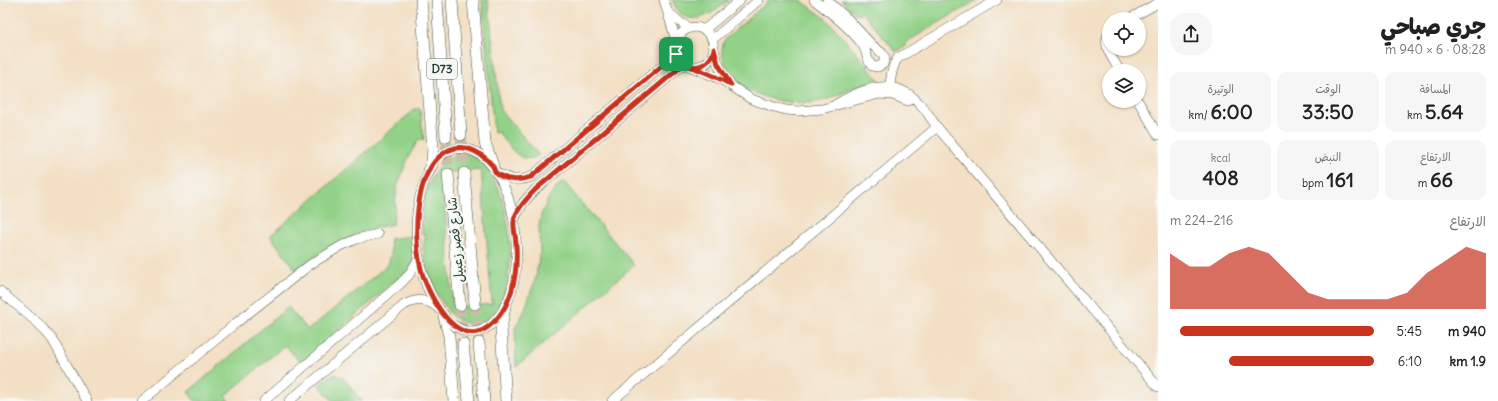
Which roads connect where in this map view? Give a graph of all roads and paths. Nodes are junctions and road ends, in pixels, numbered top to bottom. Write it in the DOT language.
graph roads {
  1 [pos="421,0"];
  2 [pos="437,0"];
  3 [pos="452,0"];
  4 [pos="473,0"];
  5 [pos="664,0"];
  6 [pos="740,0"];
  7 [pos="759,0"];
  8 [pos="814,0"];
  9 [pos="826,0"];
  10 [pos="997,0"];
  11 [pos="1158,3"];
  12 [pos="667,11"];
  13 [pos="1142,12"];
  14 [pos="690,28"];
  15 [pos="704,30"];
  16 [pos="712,39"];
  17 [pos="676,41"];
  18 [pos="714,49"];
  19 [pos="676,54"];
  20 [pos="687,65"];
  21 [pos="731,85"];
  22 [pos="888,90"];
  23 [pos="1142,108"];
  24 [pos="937,127"];
  25 [pos="461,135"];
  26 [pos="1158,135"];
  27 [pos="446,137"];
  28 [pos="494,169"];
  29 [pos="429,171"];
  30 [pos="464,173"];
  31 [pos="448,174"];
  32 [pos="514,220"];
  33 [pos="378,234"];
  34 [pos="419,258"];
  35 [pos="0,291"];
  36 [pos="475,304"];
  37 [pos="460,305"];
  38 [pos="505,307"];
  39 [pos="445,316"];
  40 [pos="478,343"];
  41 [pos="463,344"];
  42 [pos="1158,387"];
  43 [pos="87,401"];
  44 [pos="142,401"];
  45 [pos="264,401"];
  46 [pos="289,401"];
  47 [pos="454,401"];
  48 [pos="469,401"];
  49 [pos="484,401"];
  50 [pos="506,401"];
  51 [pos="612,401"];
  1 -- 29 [label="main road"];
  2 -- 27 [label="main road, D73"];
  3 -- 25 [label="main road, D73"];
  4 -- 28 [label="main road"];
  5 -- 12 [label="street"];
  6 -- 15 [label="street"];
  7 -- 16 [label="street"];
  8 -- 9 [label="street"];
  10 -- 22 [label="street"];
  11 -- 13 [label="street"];
  12 -- 14 [label="street"];
  12 -- 17 [label="street"];
  14 -- 15 [label="street"];
  14 -- 17 [label="street"];
  15 -- 16 [label="street"];
  16 -- 18 [label="street"];
  17 -- 19 [label="street"];
  18 -- 20 [label="street"];
  18 -- 21 [label="street"];
  19 -- 20 [label="street"];
  19 -- 28 [label="street"];
  20 -- 21 [label="street"];
  20 -- 32 [label="street"];
  21 -- 22 [label="street"];
  22 -- 24 [label="street"];
  23 -- 26 [label="street"];
  24 -- 42 [label="street"];
  24 -- 51 [label="street"];
  28 -- 29 [label="street, bridge"];
  28 -- 32 [label="street"];
  29 -- 34 [label="street"];
  30 -- 36 [label="main road, شارع قصر زعبيل"];
  31 -- 37 [label="main road, شارع قصر زعبيل"];
  32 -- 38 [label="street"];
  33 -- 44 [label="street"];
  34 -- 39 [label="street"];
  34 -- 45 [label="street"];
  35 -- 43 [label="street"];
  38 -- 39 [label="street, bridge"];
  38 -- 50 [label="main road"];
  39 -- 46 [label="street"];
  39 -- 47 [label="main road"];
  40 -- 49 [label="main road"];
  41 -- 48 [label="main road"];
}
